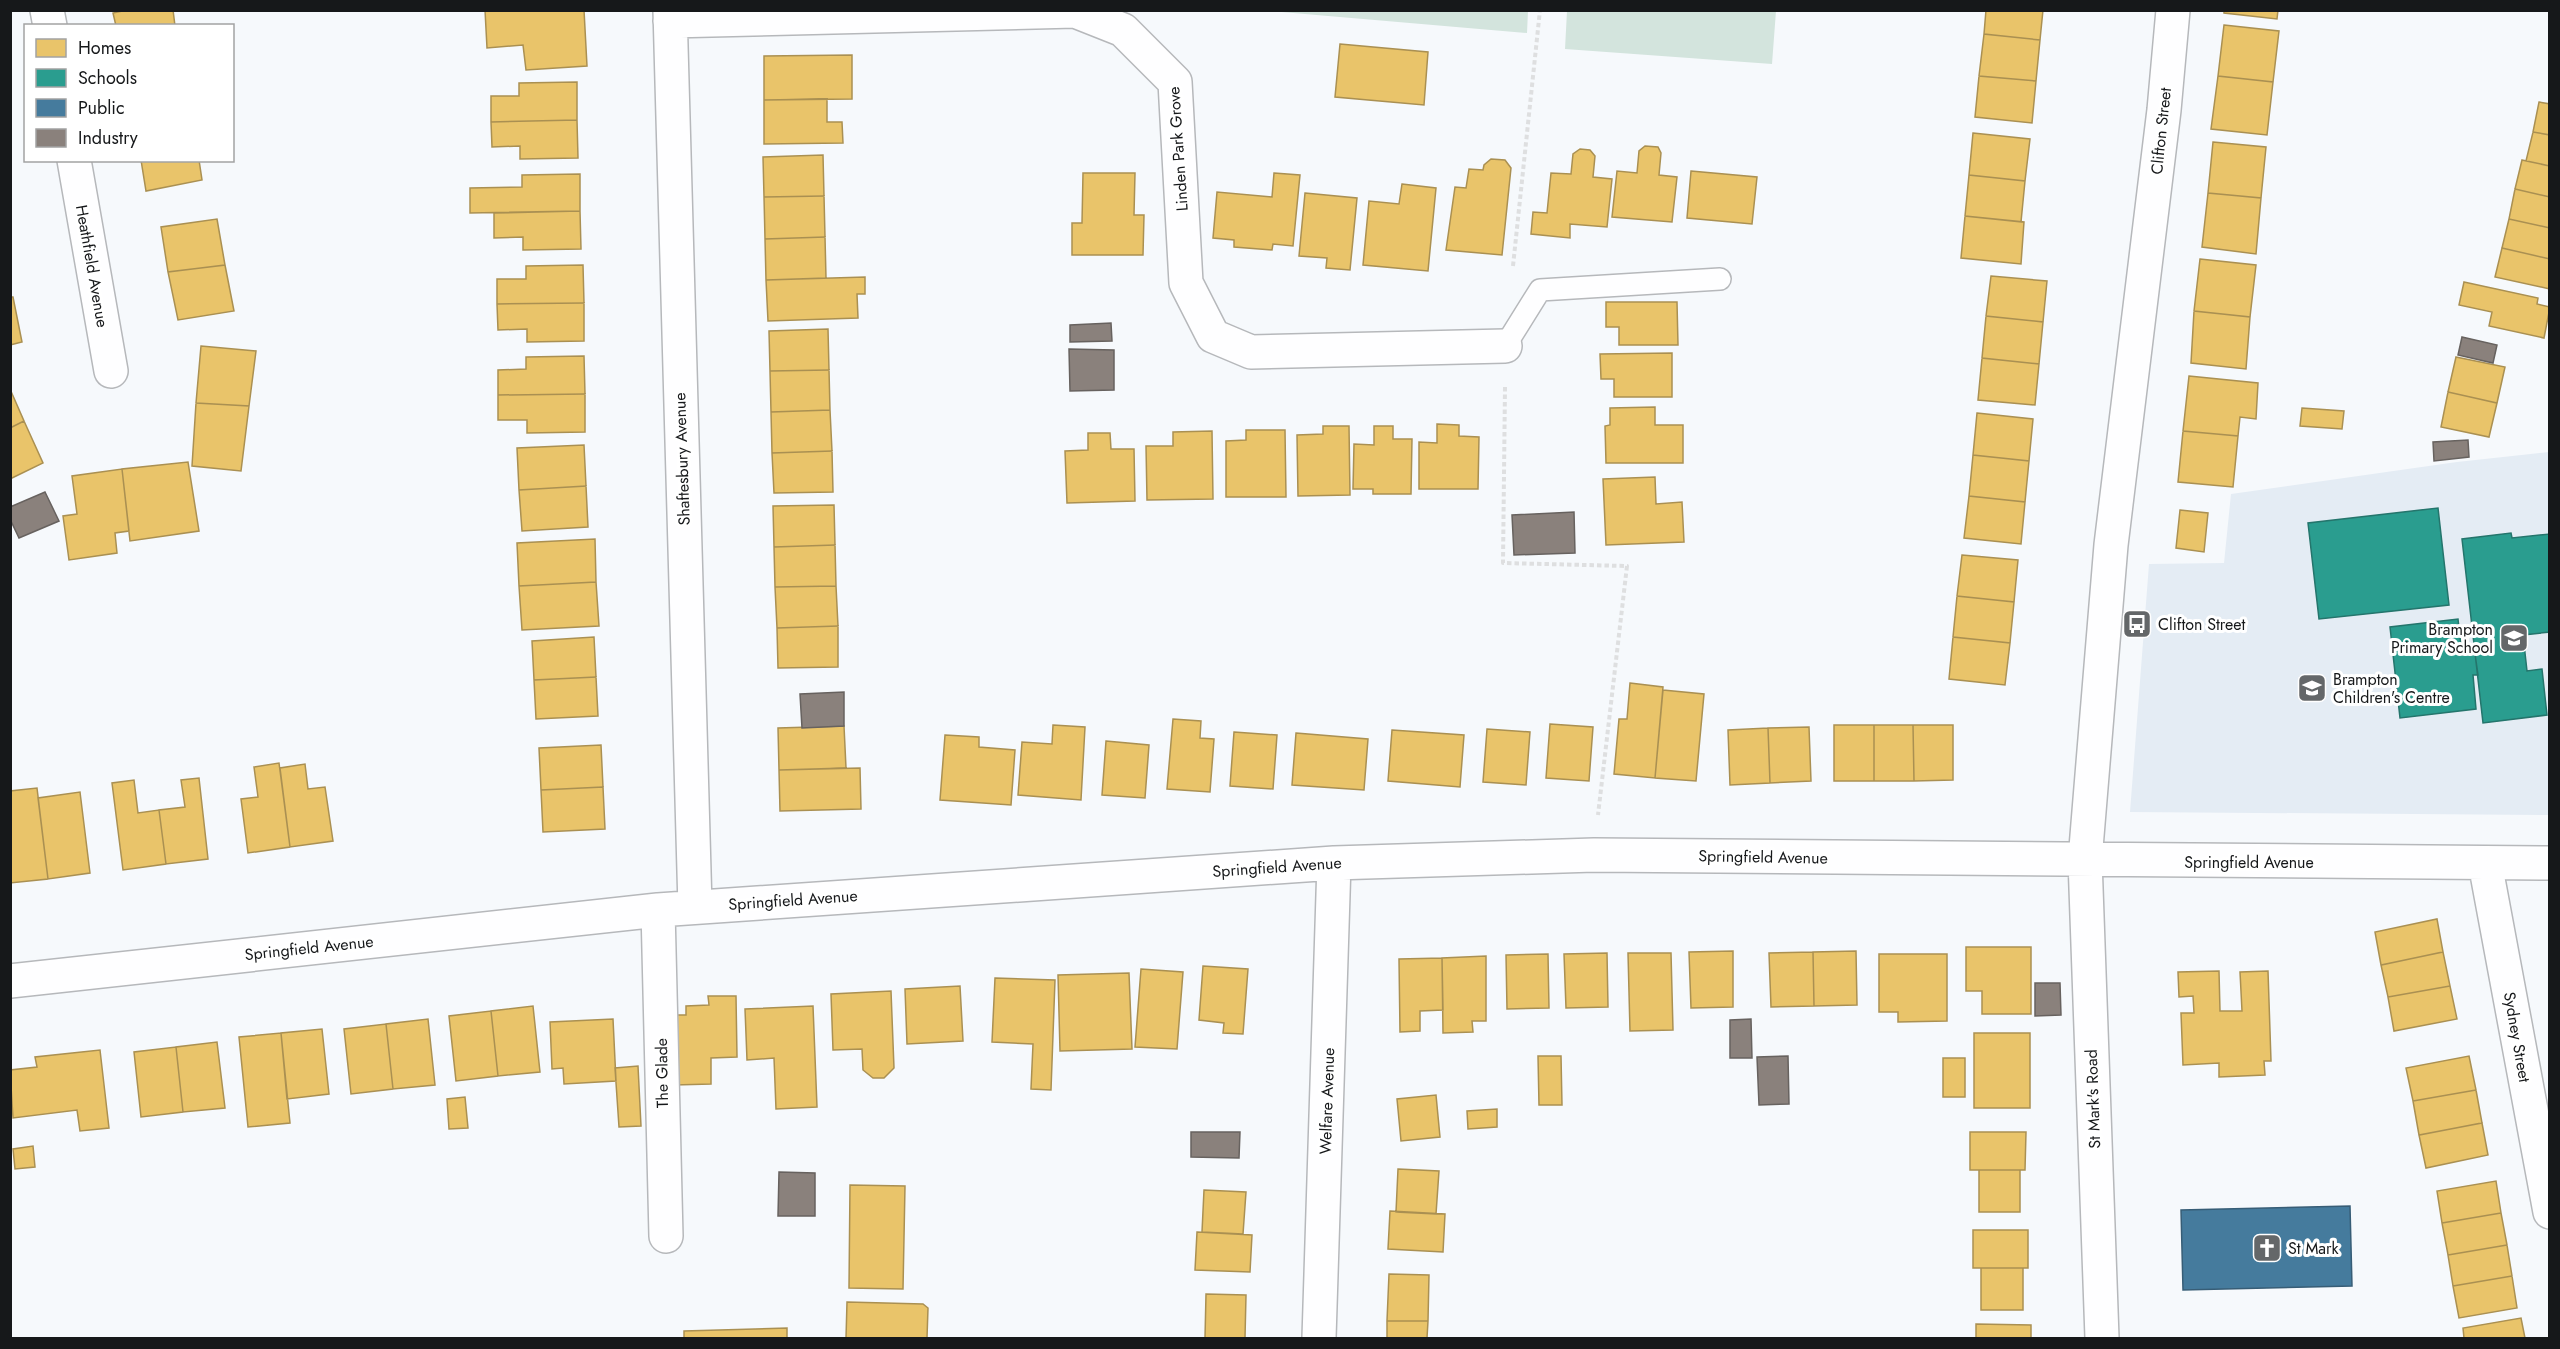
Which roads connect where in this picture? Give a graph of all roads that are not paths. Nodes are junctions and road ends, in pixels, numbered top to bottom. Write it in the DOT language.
graph roads {
  1 [pos="2173,10"];
  2 [pos="670,16"];
  3 [pos="74,162"];
  4 [pos="1720,279"];
  5 [pos="1505,346"];
  6 [pos="111,371"];
  7 [pos="2085,860"];
  8 [pos="1334,863"];
  9 [pos="2486,863"];
  10 [pos="2550,863"];
  11 [pos="695,907"];
  12 [pos="658,910"];
  13 [pos="10,981"];
  14 [pos="2550,1212"];
  15 [pos="666,1236"];
  16 [pos="1319,1338"];
  17 [pos="2102,1338"];
  1 -- 7 [label="street, Clifton Street"];
  2 -- 5 [label="street, Linden Park Grove"];
  2 -- 11 [label="street, Shaftesbury Avenue"];
  3 -- 6 [label="street, Heathfield Avenue"];
  4 -- 5 [label="lane"];
  7 -- 8 [label="street, Springfield Avenue"];
  7 -- 9 [label="street, Springfield Avenue"];
  7 -- 17 [label="street, St Mark's Road"];
  8 -- 11 [label="street, Springfield Avenue"];
  8 -- 16 [label="street, Welfare Avenue"];
  9 -- 10 [label="street, Springfield Avenue"];
  9 -- 14 [label="street, Sydney Street"];
  11 -- 12 [label="street, Springfield Avenue"];
  12 -- 13 [label="street, Springfield Avenue"];
  12 -- 15 [label="street, The Glade"];
}
